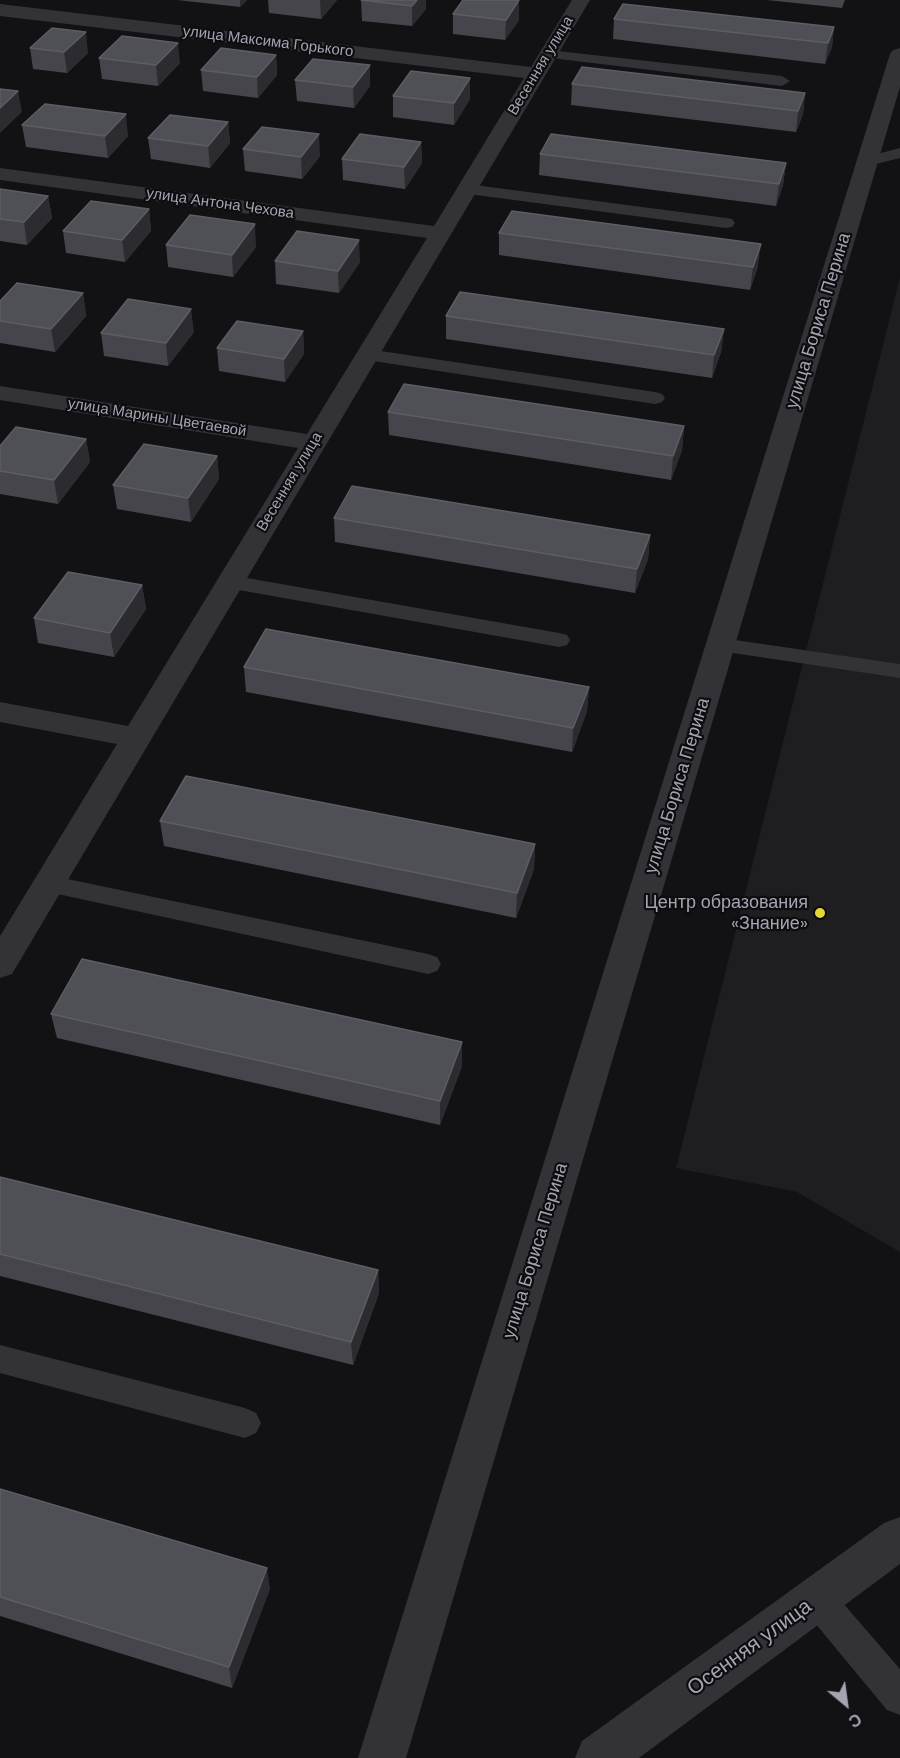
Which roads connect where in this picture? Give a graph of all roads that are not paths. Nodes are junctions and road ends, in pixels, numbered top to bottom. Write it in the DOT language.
graph roads {
  1 [pos="580,0"];
  2 [pos="9,11"];
  3 [pos="900,54"];
  4 [pos="542,64"];
  5 [pos="782,81"];
  6 [pos="900,153"];
  7 [pos="868,161"];
  8 [pos="0,174"];
  9 [pos="467,189"];
  10 [pos="726,223"];
  11 [pos="440,233"];
  12 [pos="367,355"];
  13 [pos="0,393"];
  14 [pos="655,398"];
  15 [pos="314,443"];
  16 [pos="230,582"];
  17 [pos="559,640"];
  18 [pos="721,645"];
  19 [pos="900,671"];
  20 [pos="0,712"];
  21 [pos="136,738"];
  22 [pos="48,884"];
  23 [pos="428,964"];
  24 [pos="0,965"];
  25 [pos="0,1359"];
  26 [pos="245,1423"];
  27 [pos="900,1538"];
  28 [pos="817,1599"];
  29 [pos="900,1697"];
  30 [pos="382,1758"];
  31 [pos="599,1758"];
  1 -- 4 [label="street, Весенняя улица"];
  2 -- 4 [label="street, улица Максима Горького"];
  3 -- 7 [label="street, улица Бориса Перина"];
  4 -- 5 [label="lane"];
  4 -- 9 [label="street, Весенняя улица"];
  6 -- 7 [label="lane"];
  7 -- 18 [label="street, улица Бориса Перина"];
  8 -- 11 [label="street, улица Антона Чехова"];
  9 -- 10 [label="lane"];
  9 -- 11 [label="street, Весенняя улица"];
  11 -- 12 [label="street, Весенняя улица"];
  12 -- 14 [label="lane"];
  12 -- 15 [label="street, Весенняя улица"];
  13 -- 15 [label="street, улица Марины Цветаевой"];
  15 -- 16 [label="street, Весенняя улица"];
  16 -- 17 [label="lane"];
  16 -- 21 [label="street, Весенняя улица"];
  18 -- 19 [label="lane"];
  18 -- 30 [label="street, улица Бориса Перина"];
  20 -- 21 [label="street"];
  21 -- 22 [label="street, Весенняя улица"];
  22 -- 23 [label="lane"];
  22 -- 24 [label="street, Весенняя улица"];
  25 -- 26 [label="lane"];
  27 -- 28 [label="street, Осенняя улица"];
  28 -- 29 [label="lane"];
  28 -- 31 [label="street, Осенняя улица"];
}
